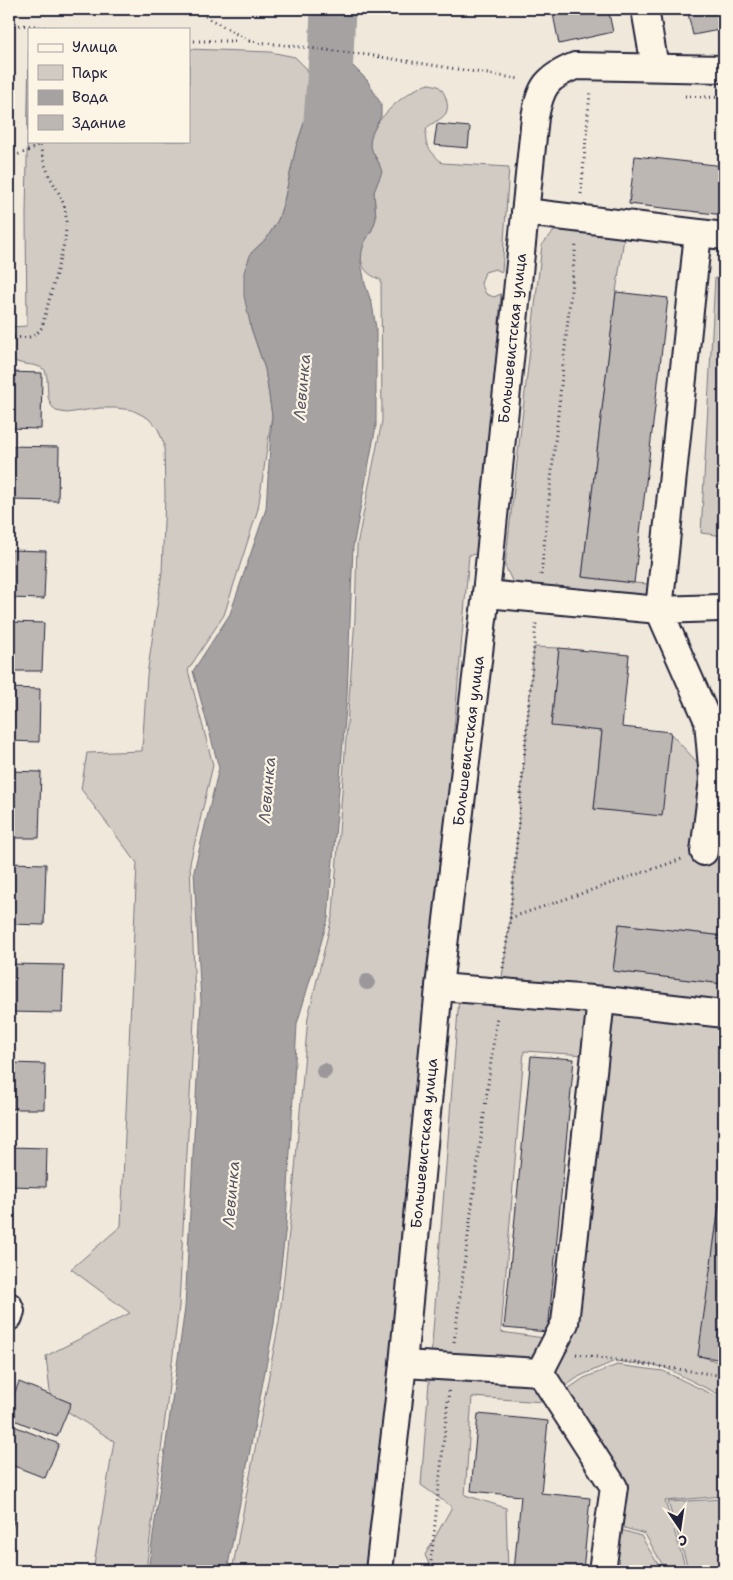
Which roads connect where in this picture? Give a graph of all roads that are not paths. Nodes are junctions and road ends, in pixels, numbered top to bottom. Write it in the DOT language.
graph roads {
  1 [pos="644,9"];
  2 [pos="655,67"];
  3 [pos="724,69"];
  4 [pos="525,212"];
  5 [pos="698,233"];
  6 [pos="724,236"];
  7 [pos="486,594"];
  8 [pos="719,608"];
  9 [pos="659,610"];
  10 [pos="704,852"];
  11 [pos="439,987"];
  12 [pos="601,1000"];
  13 [pos="724,1014"];
  14 [pos="9,1306"];
  15 [pos="9,1317"];
  16 [pos="545,1361"];
  17 [pos="402,1364"];
  18 [pos="379,1571"];
  19 [pos="602,1571"];
  1 -- 2 [label="street"];
  2 -- 3 [label="street"];
  2 -- 4 [label="street, Большевистская улица"];
  4 -- 5 [label="street"];
  4 -- 7 [label="street, Большевистская улица"];
  5 -- 6 [label="street"];
  5 -- 9 [label="street"];
  7 -- 9 [label="street"];
  7 -- 11 [label="street, Большевистская улица"];
  8 -- 9 [label="street"];
  9 -- 10 [label="street"];
  11 -- 12 [label="street"];
  11 -- 17 [label="street, Большевистская улица"];
  12 -- 13 [label="street"];
  12 -- 16 [label="street"];
  14 -- 15 [label="street"];
  16 -- 17 [label="street"];
  16 -- 19 [label="street"];
  17 -- 18 [label="street, Большевистская улица"];
}
